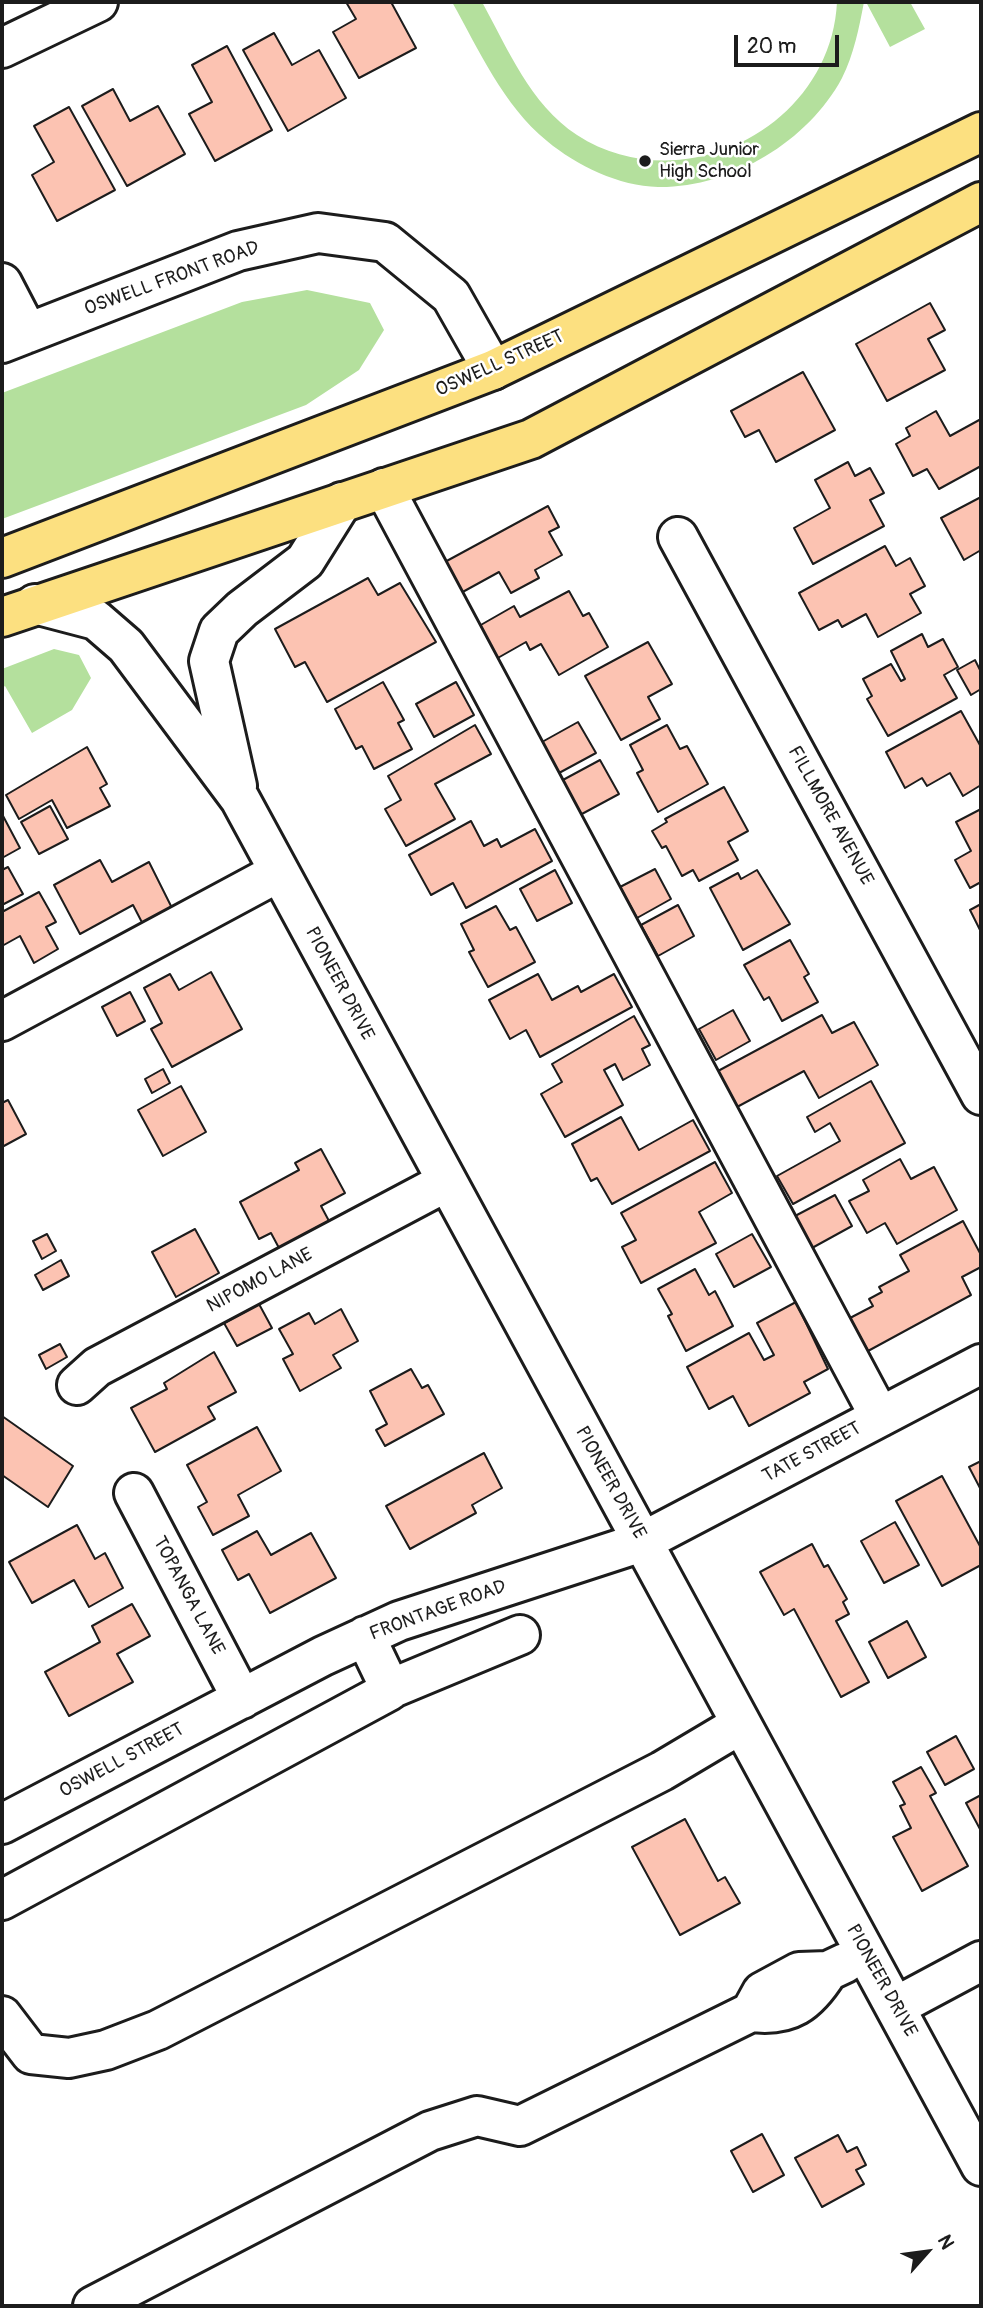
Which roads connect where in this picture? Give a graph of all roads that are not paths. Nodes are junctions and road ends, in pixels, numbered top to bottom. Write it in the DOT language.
graph roads {
  1 [pos="98,2"];
  2 [pos="2,48"];
  3 [pos="981,132"];
  4 [pos="981,202"];
  5 [pos="2,283"];
  6 [pos="15,338"];
  7 [pos="493,370"];
  8 [pos="384,488"];
  9 [pos="342,502"];
  10 [pos="678,537"];
  11 [pos="2,558"];
  12 [pos="18,611"];
  13 [pos="240,799"];
  14 [pos="279,872"];
  15 [pos="2,1021"];
  16 [pos="981,1095"];
  17 [pos="446,1182"];
  18 [pos="981,1364"];
  19 [pos="76,1385"];
  20 [pos="880,1417"];
  21 [pos="134,1493"];
  22 [pos="642,1542"];
  23 [pos="520,1635"];
  24 [pos="365,1636"];
  25 [pos="389,1686"];
  26 [pos="242,1699"];
  27 [pos="741,1724"];
  28 [pos="2,1824"];
  29 [pos="2,1900"];
  30 [pos="865,1953"];
  31 [pos="981,1961"];
  32 [pos="895,2007"];
  33 [pos="2,2016"];
  34 [pos="981,2166"];
  35 [pos="93,2306"];
  1 -- 2 [label="street"];
  3 -- 7 [label="main road, OSWELL STREET"];
  4 -- 8 [label="main road"];
  5 -- 6 [label="street"];
  6 -- 7 [label="street, OSWELL FRONT ROAD"];
  7 -- 11 [label="main road, OSWELL STREET"];
  8 -- 9 [label="main road"];
  8 -- 20 [label="street"];
  9 -- 12 [label="main road"];
  9 -- 13 [label="street, PIONEER DRIVE"];
  10 -- 16 [label="street, FILLMORE AVENUE"];
  12 -- 13 [label="street, PIONEER DRIVE"];
  13 -- 14 [label="street, PIONEER DRIVE"];
  14 -- 15 [label="street"];
  14 -- 17 [label="street, PIONEER DRIVE"];
  17 -- 19 [label="street, NIPOMO LANE"];
  17 -- 22 [label="street, PIONEER DRIVE"];
  18 -- 20 [label="street, TATE STREET"];
  20 -- 22 [label="street, TATE STREET"];
  21 -- 26 [label="street, TOPANGA LANE"];
  22 -- 24 [label="street, FRONTAGE ROAD"];
  22 -- 27 [label="street, PIONEER DRIVE"];
  23 -- 25 [label="street"];
  24 -- 25 [label="street"];
  24 -- 26 [label="street, FRONTAGE ROAD"];
  25 -- 29 [label="street"];
  26 -- 28 [label="street, OSWELL STREET"];
  27 -- 30 [label="street, PIONEER DRIVE"];
  27 -- 33 [label="street"];
  30 -- 32 [label="street, PIONEER DRIVE"];
  30 -- 35 [label="street"];
  31 -- 32 [label="street"];
  32 -- 34 [label="street, PIONEER DRIVE"];
}
